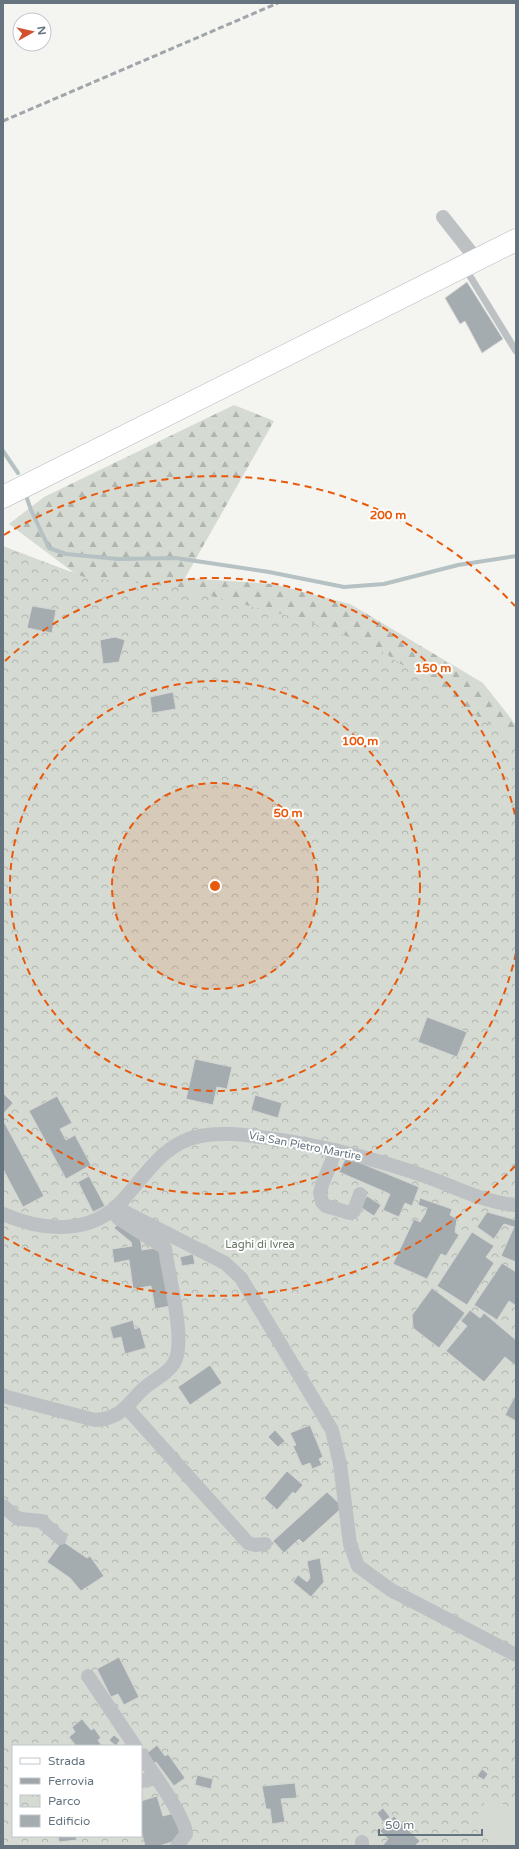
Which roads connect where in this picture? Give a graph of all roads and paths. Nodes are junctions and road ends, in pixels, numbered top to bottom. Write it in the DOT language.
graph roads {
  1 [pos="443,217"];
  2 [pos="516,240"];
  3 [pos="470,263"];
  4 [pos="516,351"];
  5 [pos="3,497"];
  6 [pos="336,1150"];
  7 [pos="360,1194"];
  8 [pos="516,1205"];
  9 [pos="112,1210"];
  10 [pos="3,1214"];
  11 [pos="3,1396"];
  12 [pos="126,1407"];
  13 [pos="3,1506"];
  14 [pos="60,1538"];
  15 [pos="265,1544"];
  16 [pos="516,1655"];
  17 [pos="88,1676"];
  18 [pos="134,1745"];
  19 [pos="142,1757"];
  20 [pos="156,1778"];
  21 [pos="142,1781"];
  22 [pos="177,1846"];
  1 -- 3 [label="street"];
  2 -- 3 [label="main road"];
  3 -- 4 [label="lane"];
  3 -- 5 [label="main road"];
  6 -- 7 [label="street"];
  6 -- 8 [label="street, Via San Pietro Martire"];
  6 -- 9 [label="street, Via San Pietro Martire"];
  9 -- 10 [label="street, Via San Pietro Martire"];
  9 -- 12 [label="street"];
  9 -- 16 [label="street"];
  11 -- 12 [label="street"];
  12 -- 15 [label="street"];
  13 -- 14 [label="street"];
  17 -- 18 [label="street"];
  19 -- 20 [label="street"];
  20 -- 21 [label="street"];
  20 -- 22 [label="street"];
}
